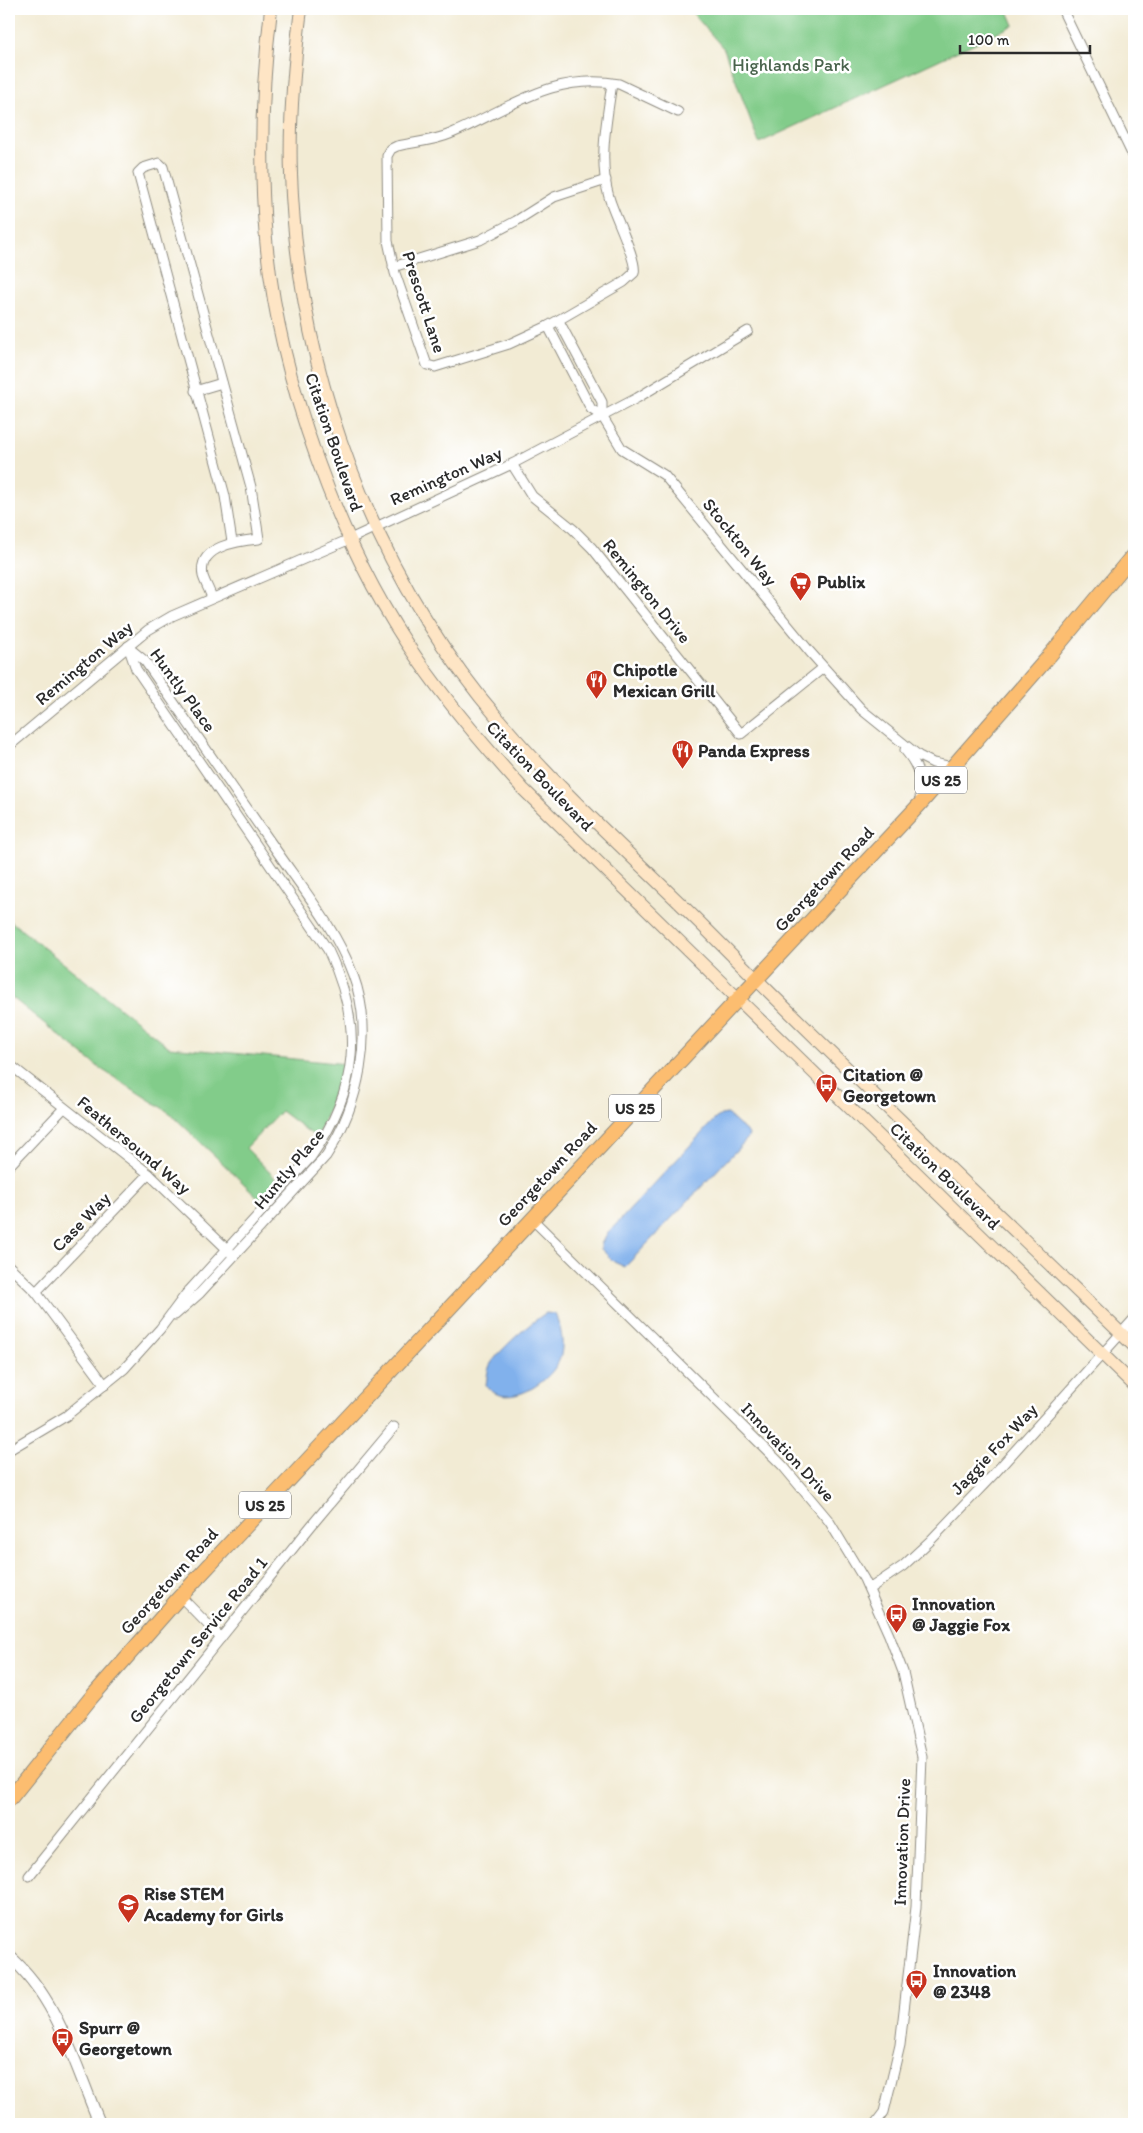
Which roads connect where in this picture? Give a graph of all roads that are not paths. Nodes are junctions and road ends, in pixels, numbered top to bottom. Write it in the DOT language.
graph roads {
  1 [pos="272,9"];
  2 [pos="301,9"];
  3 [pos="1062,9"];
  4 [pos="612,83"];
  5 [pos="678,112"];
  6 [pos="1134,158"];
  7 [pos="606,180"];
  8 [pos="393,267"];
  9 [pos="559,320"];
  10 [pos="548,326"];
  11 [pos="748,331"];
  12 [pos="222,383"];
  13 [pos="196,391"];
  14 [pos="602,416"];
  15 [pos="512,464"];
  16 [pos="374,527"];
  17 [pos="350,539"];
  18 [pos="232,542"];
  19 [pos="1134,554"];
  20 [pos="212,598"];
  21 [pos="128,646"];
  22 [pos="823,668"];
  23 [pos="893,737"];
  24 [pos="9,746"];
  25 [pos="952,766"];
  26 [pos="920,804"];
  27 [pos="756,980"];
  28 [pos="738,999"];
  29 [pos="9,1064"];
  30 [pos="64,1108"];
  31 [pos="9,1166"];
  32 [pos="149,1174"];
  33 [pos="531,1218"];
  34 [pos="228,1249"];
  35 [pos="234,1256"];
  36 [pos="9,1266"];
  37 [pos="36,1292"];
  38 [pos="1134,1320"];
  39 [pos="160,1329"];
  40 [pos="1121,1333"];
  41 [pos="1134,1346"];
  42 [pos="1102,1355"];
  43 [pos="105,1385"];
  44 [pos="1134,1385"];
  45 [pos="394,1426"];
  46 [pos="9,1450"];
  47 [pos="868,1589"];
  48 [pos="180,1596"];
  49 [pos="220,1638"];
  50 [pos="9,1800"];
  51 [pos="28,1876"];
  52 [pos="9,1956"];
  53 [pos="100,2124"];
  54 [pos="875,2124"];
  1 -- 17 [label="main road, Citation Boulevard"];
  2 -- 16 [label="main road, Citation Boulevard"];
  3 -- 6 [label="street"];
  4 -- 5 [label="street, Prescott Lane"];
  4 -- 7 [label="street, Prescott Lane"];
  4 -- 8 [label="street, Prescott Lane"];
  7 -- 8 [label="street"];
  7 -- 9 [label="street, Prescott Lane"];
  8 -- 10 [label="street, Prescott Lane"];
  9 -- 10 [label="street, Prescott Lane"];
  9 -- 14 [label="street, Stockton Way"];
  10 -- 14 [label="street, Stockton Way"];
  11 -- 14 [label="street, Remington Way"];
  12 -- 13 [label="street"];
  12 -- 13 [label="street"];
  12 -- 18 [label="street"];
  13 -- 18 [label="street"];
  14 -- 15 [label="street, Remington Way"];
  14 -- 22 [label="street, Stockton Way"];
  15 -- 16 [label="street, Remington Way"];
  15 -- 22 [label="street, Remington Drive"];
  16 -- 17 [label="street, Remington Way"];
  16 -- 27 [label="main road, Citation Boulevard"];
  17 -- 20 [label="street, Remington Way"];
  17 -- 28 [label="main road, Citation Boulevard"];
  18 -- 20 [label="street"];
  19 -- 25 [label="main road, Georgetown Road / US 25"];
  20 -- 21 [label="street, Remington Way"];
  21 -- 24 [label="street, Remington Way"];
  21 -- 34 [label="street, Huntly Place"];
  21 -- 35 [label="street, Huntly Place"];
  22 -- 23 [label="street, Stockton Way"];
  23 -- 25 [label="street, Stockton Way"];
  23 -- 26 [label="street, Stockton Way"];
  25 -- 26 [label="main road, Georgetown Road / US 25"];
  26 -- 27 [label="main road, Georgetown Road / US 25"];
  27 -- 28 [label="main road, Georgetown Road / US 25"];
  27 -- 40 [label="main road, Citation Boulevard"];
  28 -- 33 [label="main road, Georgetown Road / US 25"];
  28 -- 42 [label="main road, Citation Boulevard"];
  29 -- 30 [label="street, Feathersound Way"];
  30 -- 31 [label="street"];
  30 -- 32 [label="street, Feathersound Way"];
  32 -- 34 [label="street, Feathersound Way"];
  32 -- 37 [label="street, Case Way"];
  33 -- 47 [label="street, Innovation Drive"];
  33 -- 48 [label="main road, Georgetown Road / US 25"];
  34 -- 35 [label="street, Feathersound Way"];
  34 -- 39 [label="street, Huntly Place"];
  35 -- 39 [label="street, Huntly Place"];
  36 -- 37 [label="street"];
  37 -- 43 [label="street"];
  38 -- 40 [label="street, Jaggie Fox Way"];
  39 -- 43 [label="street, Huntly Place"];
  40 -- 41 [label="main road, Citation Boulevard"];
  40 -- 42 [label="street, Jaggie Fox Way"];
  42 -- 44 [label="main road, Citation Boulevard"];
  42 -- 47 [label="street, Jaggie Fox Way"];
  43 -- 46 [label="street, Huntly Place"];
  45 -- 49 [label="street, Georgetown Service Road 1"];
  47 -- 54 [label="street, Innovation Drive"];
  48 -- 49 [label="street"];
  48 -- 50 [label="main road, Georgetown Road / US 25"];
  49 -- 51 [label="street, Georgetown Service Road 1"];
  52 -- 53 [label="street"];
}
